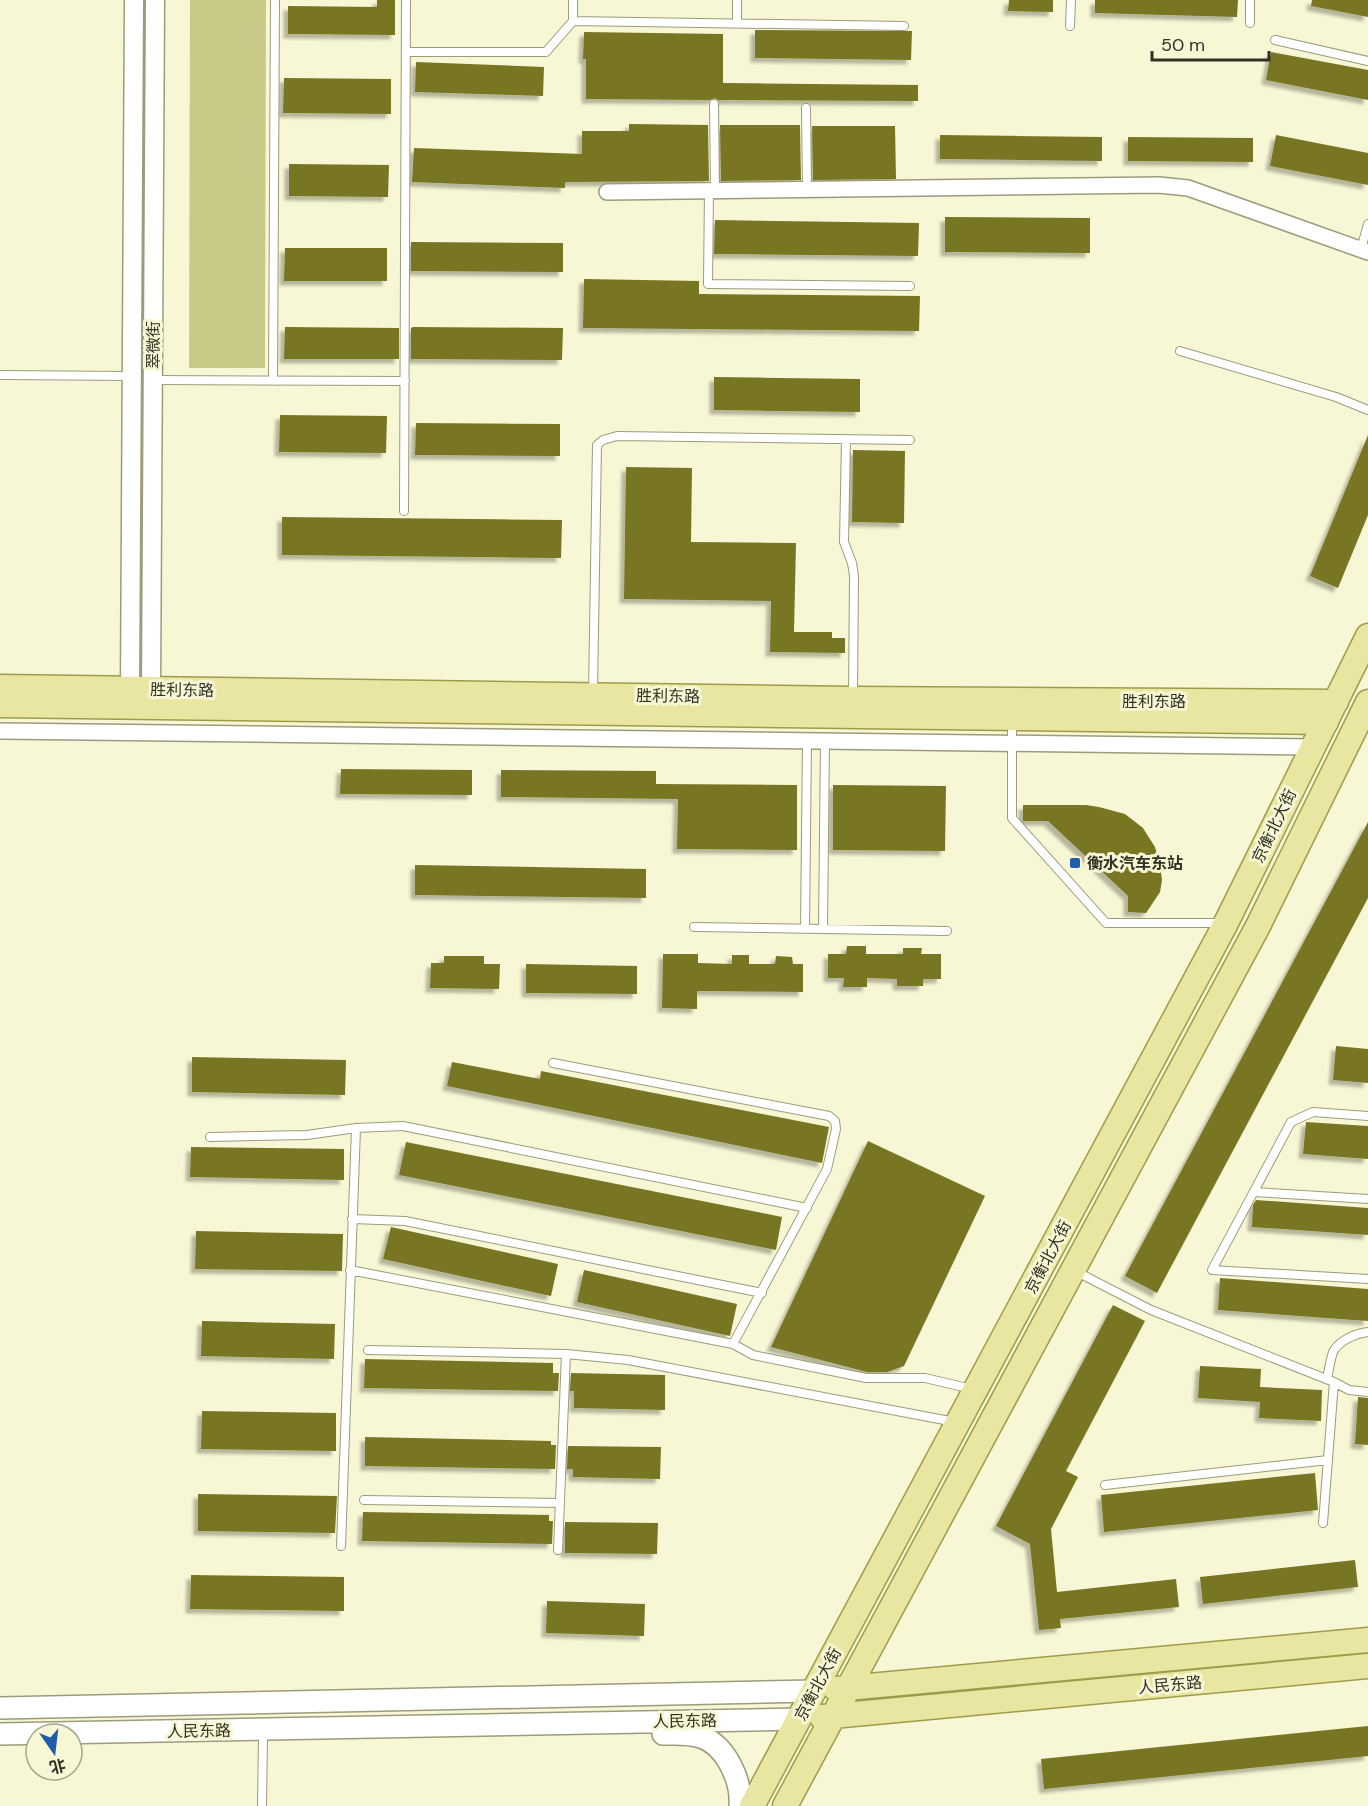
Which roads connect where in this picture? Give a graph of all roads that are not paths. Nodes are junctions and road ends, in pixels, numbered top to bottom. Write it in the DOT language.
graph roads {
  1 [pos="134,0"];
  2 [pos="155,0"];
  3 [pos="274,0"];
  4 [pos="406,0"];
  5 [pos="573,0"];
  6 [pos="737,0"];
  7 [pos="1071,0"];
  8 [pos="1250,0"];
  9 [pos="573,21"];
  10 [pos="1250,23"];
  11 [pos="737,24"];
  12 [pos="904,26"];
  13 [pos="1070,26"];
  14 [pos="1275,40"];
  15 [pos="406,52"];
  16 [pos="1368,61"];
  17 [pos="714,104"];
  18 [pos="806,108"];
  19 [pos="807,189"];
  20 [pos="712,190"];
  21 [pos="607,192"];
  22 [pos="1368,224"];
  23 [pos="1364,250"];
  24 [pos="910,286"];
  25 [pos="1180,351"];
  26 [pos="0,375"];
  27 [pos="132,376"];
  28 [pos="153,380"];
  29 [pos="273,381"];
  30 [pos="405,381"];
  31 [pos="1368,410"];
  32 [pos="846,439"];
  33 [pos="910,440"];
  34 [pos="404,511"];
  35 [pos="1368,636"];
  36 [pos="0,687"];
  37 [pos="140,689"];
  38 [pos="593,695"];
  39 [pos="853,699"];
  40 [pos="0,705"];
  41 [pos="1367,705"];
  42 [pos="1331,712"];
  43 [pos="1012,718"];
  44 [pos="0,731"];
  45 [pos="807,741"];
  46 [pos="825,741"];
  47 [pos="1012,743"];
  48 [pos="1314,747"];
  49 [pos="1226,923"];
  50 [pos="694,927"];
  51 [pos="805,929"];
  52 [pos="823,929"];
  53 [pos="947,932"];
  54 [pos="553,1063"];
  55 [pos="1368,1116"];
  56 [pos="356,1128"];
  57 [pos="210,1137"];
  58 [pos="1254,1192"];
  59 [pos="1368,1199"];
  60 [pos="807,1208"];
  61 [pos="352,1219"];
  62 [pos="350,1270"];
  63 [pos="1074,1270"];
  64 [pos="1368,1279"];
  65 [pos="762,1293"];
  66 [pos="1368,1332"];
  67 [pos="734,1344"];
  68 [pos="368,1350"];
  69 [pos="566,1354"];
  70 [pos="1330,1380"];
  71 [pos="976,1390"];
  72 [pos="1368,1392"];
  73 [pos="959,1422"];
  74 [pos="1328,1460"];
  75 [pos="1105,1485"];
  76 [pos="364,1500"];
  77 [pos="560,1503"];
  78 [pos="1323,1523"];
  79 [pos="341,1546"];
  80 [pos="558,1550"];
  81 [pos="1368,1640"];
  82 [pos="1368,1666"];
  83 [pos="849,1688"];
  84 [pos="814,1691"];
  85 [pos="0,1708"];
  86 [pos="834,1716"];
  87 [pos="799,1719"];
  88 [pos="522,1724"];
  89 [pos="0,1734"];
  90 [pos="263,1738"];
  91 [pos="262,1806"];
  92 [pos="740,1806"];
  93 [pos="752,1806"];
  94 [pos="785,1806"];
  1 -- 27 [label="street, 翠微街"];
  2 -- 28 [label="street, 翠微街"];
  3 -- 29 [label="lane"];
  4 -- 15 [label="lane"];
  5 -- 9 [label="lane"];
  6 -- 11 [label="lane"];
  7 -- 13 [label="lane"];
  8 -- 10 [label="lane"];
  9 -- 11 [label="lane"];
  9 -- 15 [label="lane"];
  11 -- 12 [label="lane"];
  14 -- 16 [label="lane"];
  15 -- 30 [label="lane"];
  17 -- 20 [label="lane"];
  18 -- 19 [label="lane"];
  19 -- 20 [label="street"];
  19 -- 23 [label="street"];
  20 -- 21 [label="street"];
  20 -- 24 [label="lane"];
  22 -- 23 [label="lane"];
  25 -- 31 [label="lane"];
  26 -- 27 [label="lane"];
  27 -- 37 [label="street, 翠微街"];
  28 -- 29 [label="lane"];
  28 -- 37 [label="street, 翠微街"];
  29 -- 30 [label="lane"];
  30 -- 34 [label="lane"];
  32 -- 33 [label="lane"];
  32 -- 38 [label="lane"];
  32 -- 39 [label="lane"];
  35 -- 42 [label="main road, 京衡北大街"];
  36 -- 37 [label="main road, 胜利东路"];
  37 -- 38 [label="main road, 胜利东路"];
  38 -- 39 [label="main road, 胜利东路"];
  39 -- 42 [label="main road, 胜利东路"];
  40 -- 43 [label="main road, 胜利东路"];
  41 -- 63 [label="main road, 京衡北大街"];
  42 -- 43 [label="main road, 胜利东路"];
  42 -- 48 [label="main road, 京衡北大街"];
  43 -- 47 [label="lane"];
  44 -- 45 [label="street"];
  45 -- 46 [label="street"];
  45 -- 51 [label="lane"];
  46 -- 47 [label="street"];
  46 -- 52 [label="lane"];
  47 -- 48 [label="street"];
  47 -- 49 [label="lane"];
  48 -- 49 [label="main road, 京衡北大街"];
  49 -- 71 [label="main road, 京衡北大街"];
  50 -- 51 [label="lane"];
  51 -- 52 [label="lane"];
  52 -- 53 [label="lane"];
  54 -- 60 [label="lane"];
  55 -- 58 [label="lane"];
  56 -- 57 [label="lane"];
  56 -- 60 [label="lane"];
  56 -- 61 [label="lane"];
  58 -- 59 [label="lane"];
  58 -- 64 [label="lane"];
  60 -- 65 [label="lane"];
  61 -- 62 [label="lane"];
  61 -- 65 [label="lane"];
  62 -- 67 [label="lane"];
  62 -- 79 [label="lane"];
  63 -- 70 [label="lane"];
  63 -- 83 [label="main road, 京衡北大街"];
  65 -- 67 [label="lane"];
  66 -- 70 [label="lane"];
  67 -- 71 [label="lane"];
  68 -- 69 [label="lane"];
  69 -- 73 [label="lane"];
  69 -- 77 [label="lane"];
  70 -- 72 [label="lane"];
  70 -- 74 [label="lane"];
  71 -- 73 [label="main road, 京衡北大街"];
  73 -- 84 [label="main road, 京衡北大街"];
  74 -- 75 [label="lane"];
  74 -- 78 [label="lane"];
  76 -- 77 [label="lane"];
  77 -- 80 [label="lane"];
  81 -- 83 [label="main road, 人民东路"];
  82 -- 86 [label="main road, 人民东路"];
  83 -- 84 [label="main road, 人民东路"];
  83 -- 86 [label="main road, 京衡北大街"];
  84 -- 85 [label="main road, 人民东路"];
  84 -- 87 [label="main road, 京衡北大街"];
  86 -- 87 [label="main road, 人民东路"];
  86 -- 94 [label="main road, 京衡北大街"];
  87 -- 88 [label="main road, 人民东路"];
  87 -- 93 [label="main road, 京衡北大街"];
  88 -- 89 [label="main road, 人民东路"];
  88 -- 92 [label="main road"];
  90 -- 91 [label="lane"];
}
